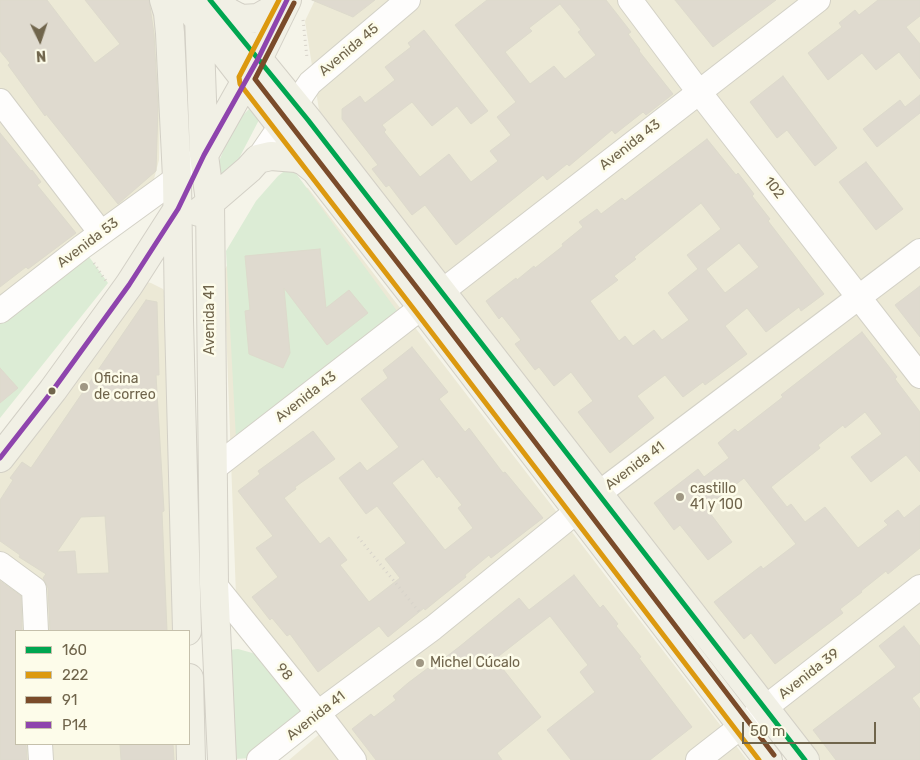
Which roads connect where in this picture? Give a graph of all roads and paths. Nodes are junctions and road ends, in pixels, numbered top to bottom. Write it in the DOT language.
graph roads {
  1 [pos="164,0"];
  2 [pos="408,0"];
  3 [pos="630,0"];
  4 [pos="818,0"];
  5 [pos="287,1"];
  6 [pos="201,4"];
  7 [pos="252,69"];
  8 [pos="699,92"];
  9 [pos="0,101"];
  10 [pos="287,114"];
  11 [pos="204,155"];
  12 [pos="253,164"];
  13 [pos="317,172"];
  14 [pos="177,178"];
  15 [pos="210,202"];
  16 [pos="178,219"];
  17 [pos="101,233"];
  18 [pos="920,251"];
  19 [pos="210,270"];
  20 [pos="129,285"];
  21 [pos="859,298"];
  22 [pos="432,299"];
  23 [pos="0,311"];
  24 [pos="178,320"];
  25 [pos="920,376"];
  26 [pos="0,458"];
  27 [pos="213,469"];
  28 [pos="598,494"];
  29 [pos="577,511"];
  30 [pos="358,537"];
  31 [pos="0,564"];
  32 [pos="214,584"];
  33 [pos="920,587"];
  34 [pos="433,628"];
  35 [pos="36,630"];
  36 [pos="187,630"];
  37 [pos="765,708"];
  38 [pos="318,713"];
  39 [pos="190,719"];
  40 [pos="742,726"];
  41 [pos="40,745"];
  42 [pos="41,760"];
  43 [pos="191,760"];
  44 [pos="222,760"];
  45 [pos="259,760"];
  46 [pos="354,760"];
  47 [pos="698,760"];
  48 [pos="768,760"];
  49 [pos="805,760"];
  1 -- 14 [label="main road"];
  2 -- 10 [label="street, Avenida 45"];
  3 -- 8 [label="street, 102"];
  4 -- 8 [label="street, Avenida 43"];
  5 -- 6 [label="main road"];
  5 -- 7 [label="main road"];
  6 -- 7 [label="main road"];
  6 -- 11 [label="main road, Avenida 41"];
  7 -- 10 [label="main road"];
  7 -- 11 [label="main road"];
  8 -- 21 [label="street, 102"];
  8 -- 22 [label="street, Avenida 43"];
  9 -- 17 [label="street"];
  10 -- 12 [label="street, Avenida 45"];
  10 -- 13 [label="main road"];
  10 -- 22 [label="main road"];
  11 -- 14 [label="street, Avenida 53"];
  11 -- 15 [label="main road, Avenida 41"];
  11 -- 16 [label="main road"];
  12 -- 13 [label="main road"];
  12 -- 15 [label="main road"];
  12 -- 19 [label="main road"];
  13 -- 22 [label="main road"];
  14 -- 16 [label="main road"];
  14 -- 17 [label="street, Avenida 53"];
  15 -- 16 [label="main road"];
  15 -- 19 [label="main road, Avenida 41"];
  16 -- 20 [label="main road"];
  16 -- 24 [label="main road"];
  17 -- 23 [label="street, Avenida 53"];
  18 -- 21 [label="street, Avenida 41"];
  19 -- 27 [label="main road, Avenida 41"];
  20 -- 24 [label="main road"];
  20 -- 26 [label="main road"];
  21 -- 25 [label="street, 102"];
  21 -- 28 [label="street, Avenida 41"];
  22 -- 27 [label="street, Avenida 43"];
  22 -- 28 [label="main road"];
  22 -- 29 [label="main road"];
  24 -- 36 [label="main road"];
  27 -- 32 [label="main road, Avenida 41"];
  28 -- 29 [label="street, Avenida 41"];
  28 -- 37 [label="main road"];
  29 -- 34 [label="street, Avenida 41"];
  29 -- 40 [label="main road"];
  30 -- 34 [label="path"];
  31 -- 35 [label="street"];
  32 -- 38 [label="street, 98"];
  32 -- 44 [label="main road, Avenida 41"];
  33 -- 37 [label="street, Avenida 39"];
  34 -- 38 [label="street, Avenida 41"];
  37 -- 40 [label="street, Avenida 39"];
  37 -- 49 [label="main road"];
  38 -- 45 [label="street, Avenida 41"];
  38 -- 46 [label="street, 98"];
  39 -- 43 [label="main road"];
  40 -- 47 [label="street, Avenida 39"];
  40 -- 48 [label="main road"];
  41 -- 42 [label="street"];
}
